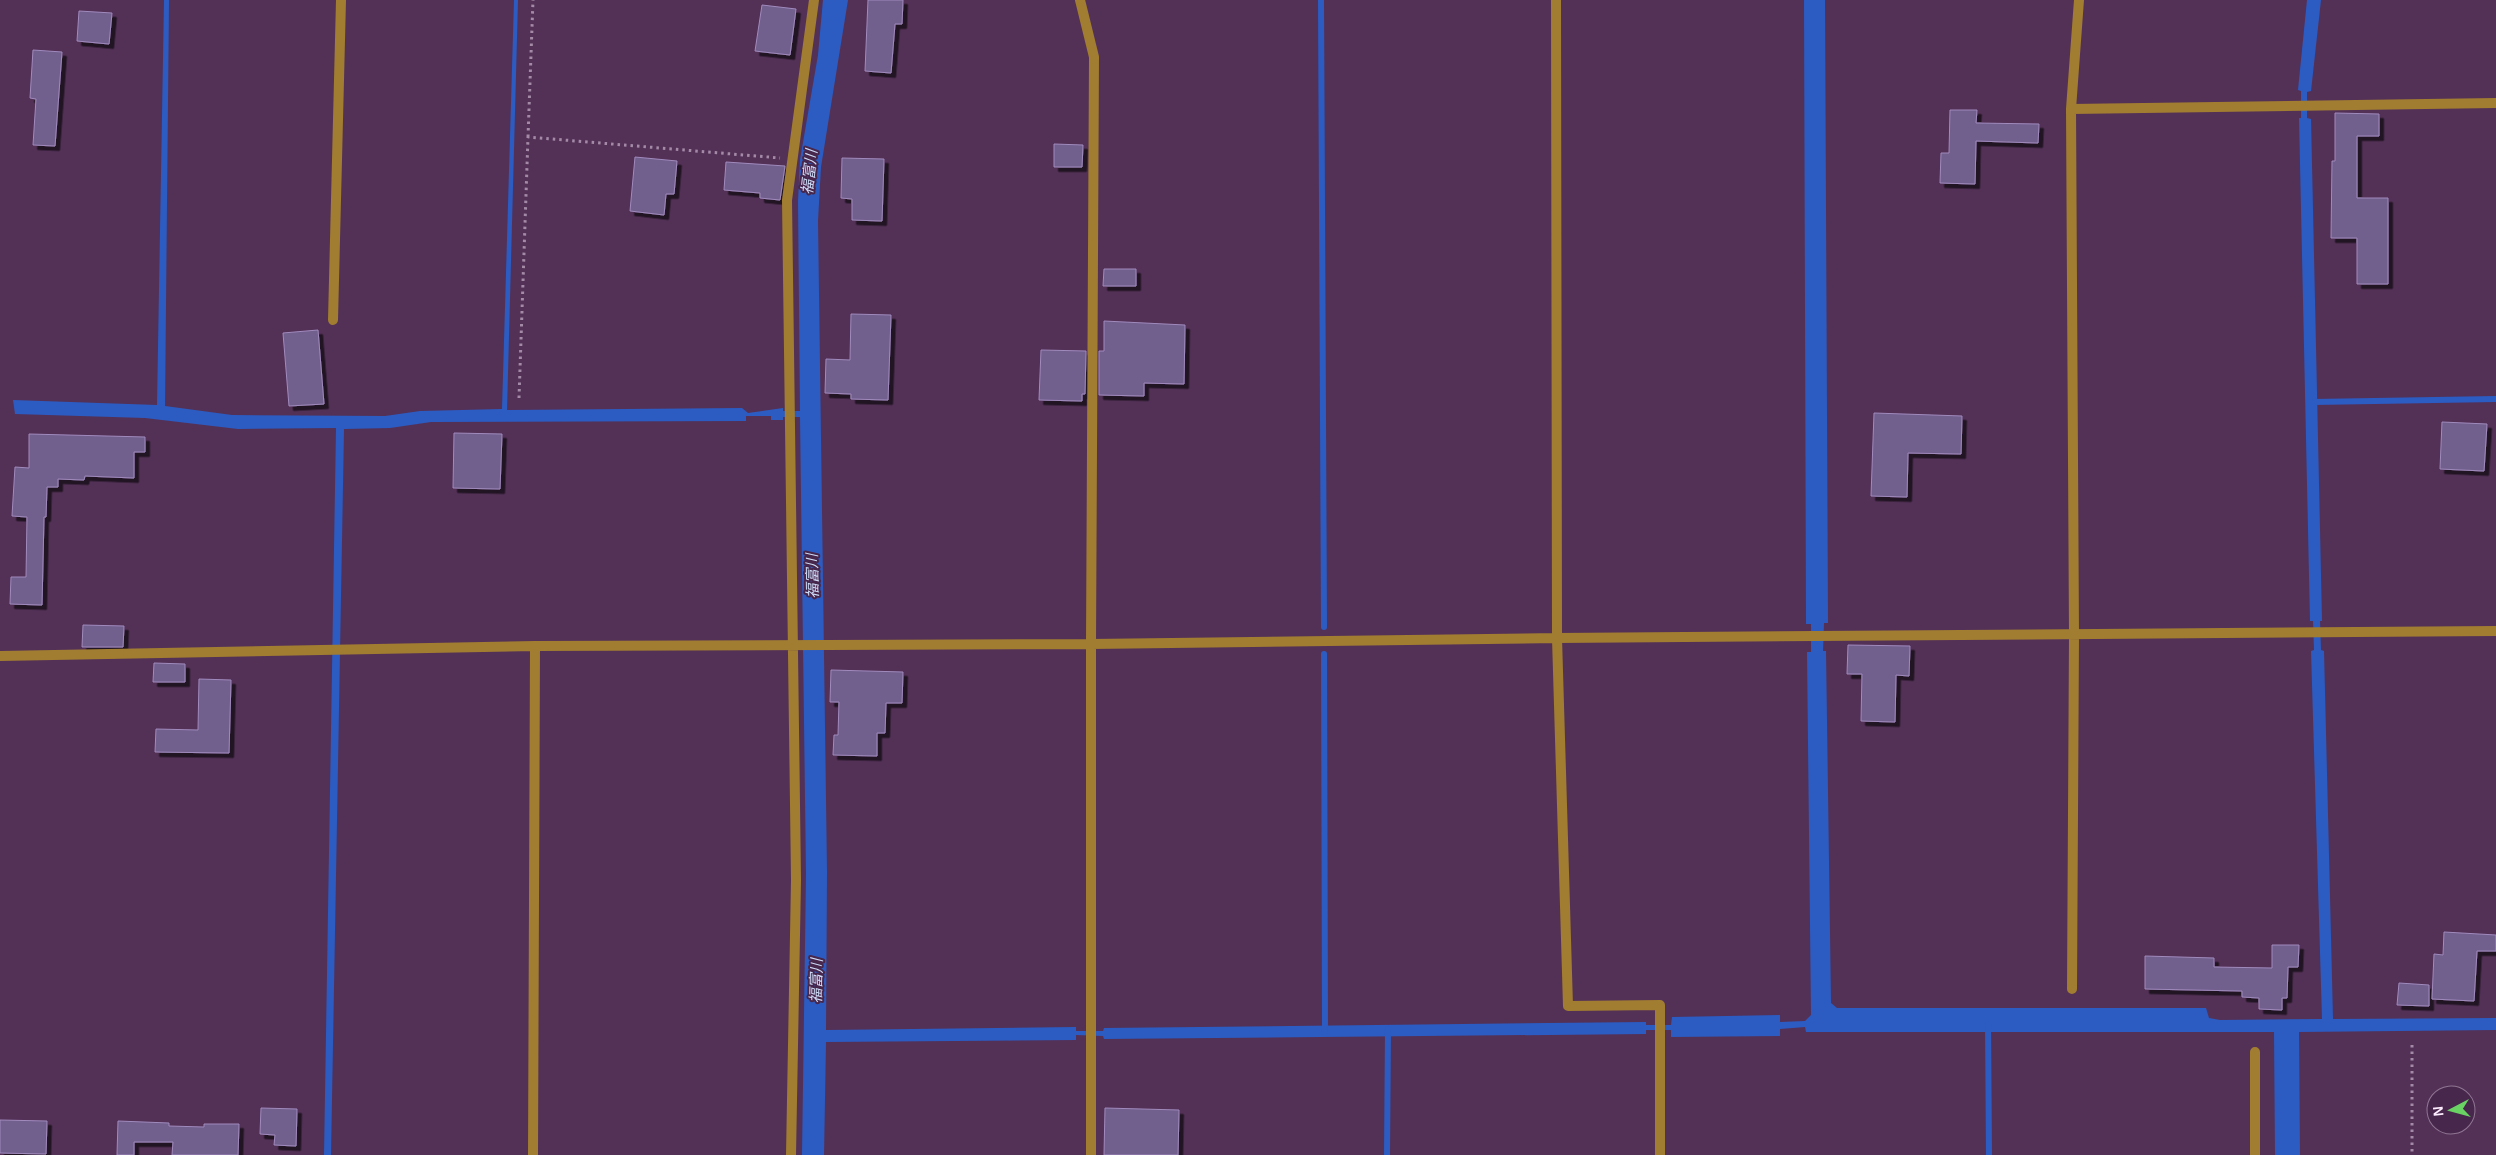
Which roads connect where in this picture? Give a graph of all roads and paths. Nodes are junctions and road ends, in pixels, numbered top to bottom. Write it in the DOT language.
graph roads {
  1 [pos="341,0"];
  2 [pos="533,0"];
  3 [pos="814,0"];
  4 [pos="1080,0"];
  5 [pos="1556,0"];
  6 [pos="2080,0"];
  7 [pos="2496,103"];
  8 [pos="2071,109"];
  9 [pos="528,136"];
  10 [pos="792,159"];
  11 [pos="333,320"];
  12 [pos="519,398"];
  13 [pos="2496,631"];
  14 [pos="2074,635"];
  15 [pos="1557,638"];
  16 [pos="1091,644"];
  17 [pos="797,645"];
  18 [pos="535,646"];
  19 [pos="0,656"];
  20 [pos="2072,989"];
  21 [pos="2412,1045"];
  22 [pos="2255,1052"];
  23 [pos="532,1155"];
  24 [pos="791,1155"];
  25 [pos="1091,1155"];
  26 [pos="1660,1155"];
  27 [pos="2255,1155"];
  28 [pos="2412,1155"];
  1 -- 11 [label="street"];
  2 -- 9 [label="path"];
  3 -- 10 [label="street"];
  4 -- 16 [label="street"];
  5 -- 15 [label="street"];
  6 -- 8 [label="street"];
  7 -- 8 [label="street"];
  8 -- 14 [label="street"];
  9 -- 10 [label="path"];
  9 -- 12 [label="path"];
  10 -- 17 [label="street"];
  13 -- 14 [label="street"];
  14 -- 15 [label="street"];
  14 -- 20 [label="street"];
  15 -- 16 [label="street"];
  15 -- 26 [label="street"];
  16 -- 17 [label="street"];
  16 -- 25 [label="street"];
  17 -- 18 [label="street"];
  17 -- 24 [label="street"];
  18 -- 19 [label="street"];
  18 -- 23 [label="street"];
  21 -- 28 [label="path"];
  22 -- 27 [label="street"];
}
